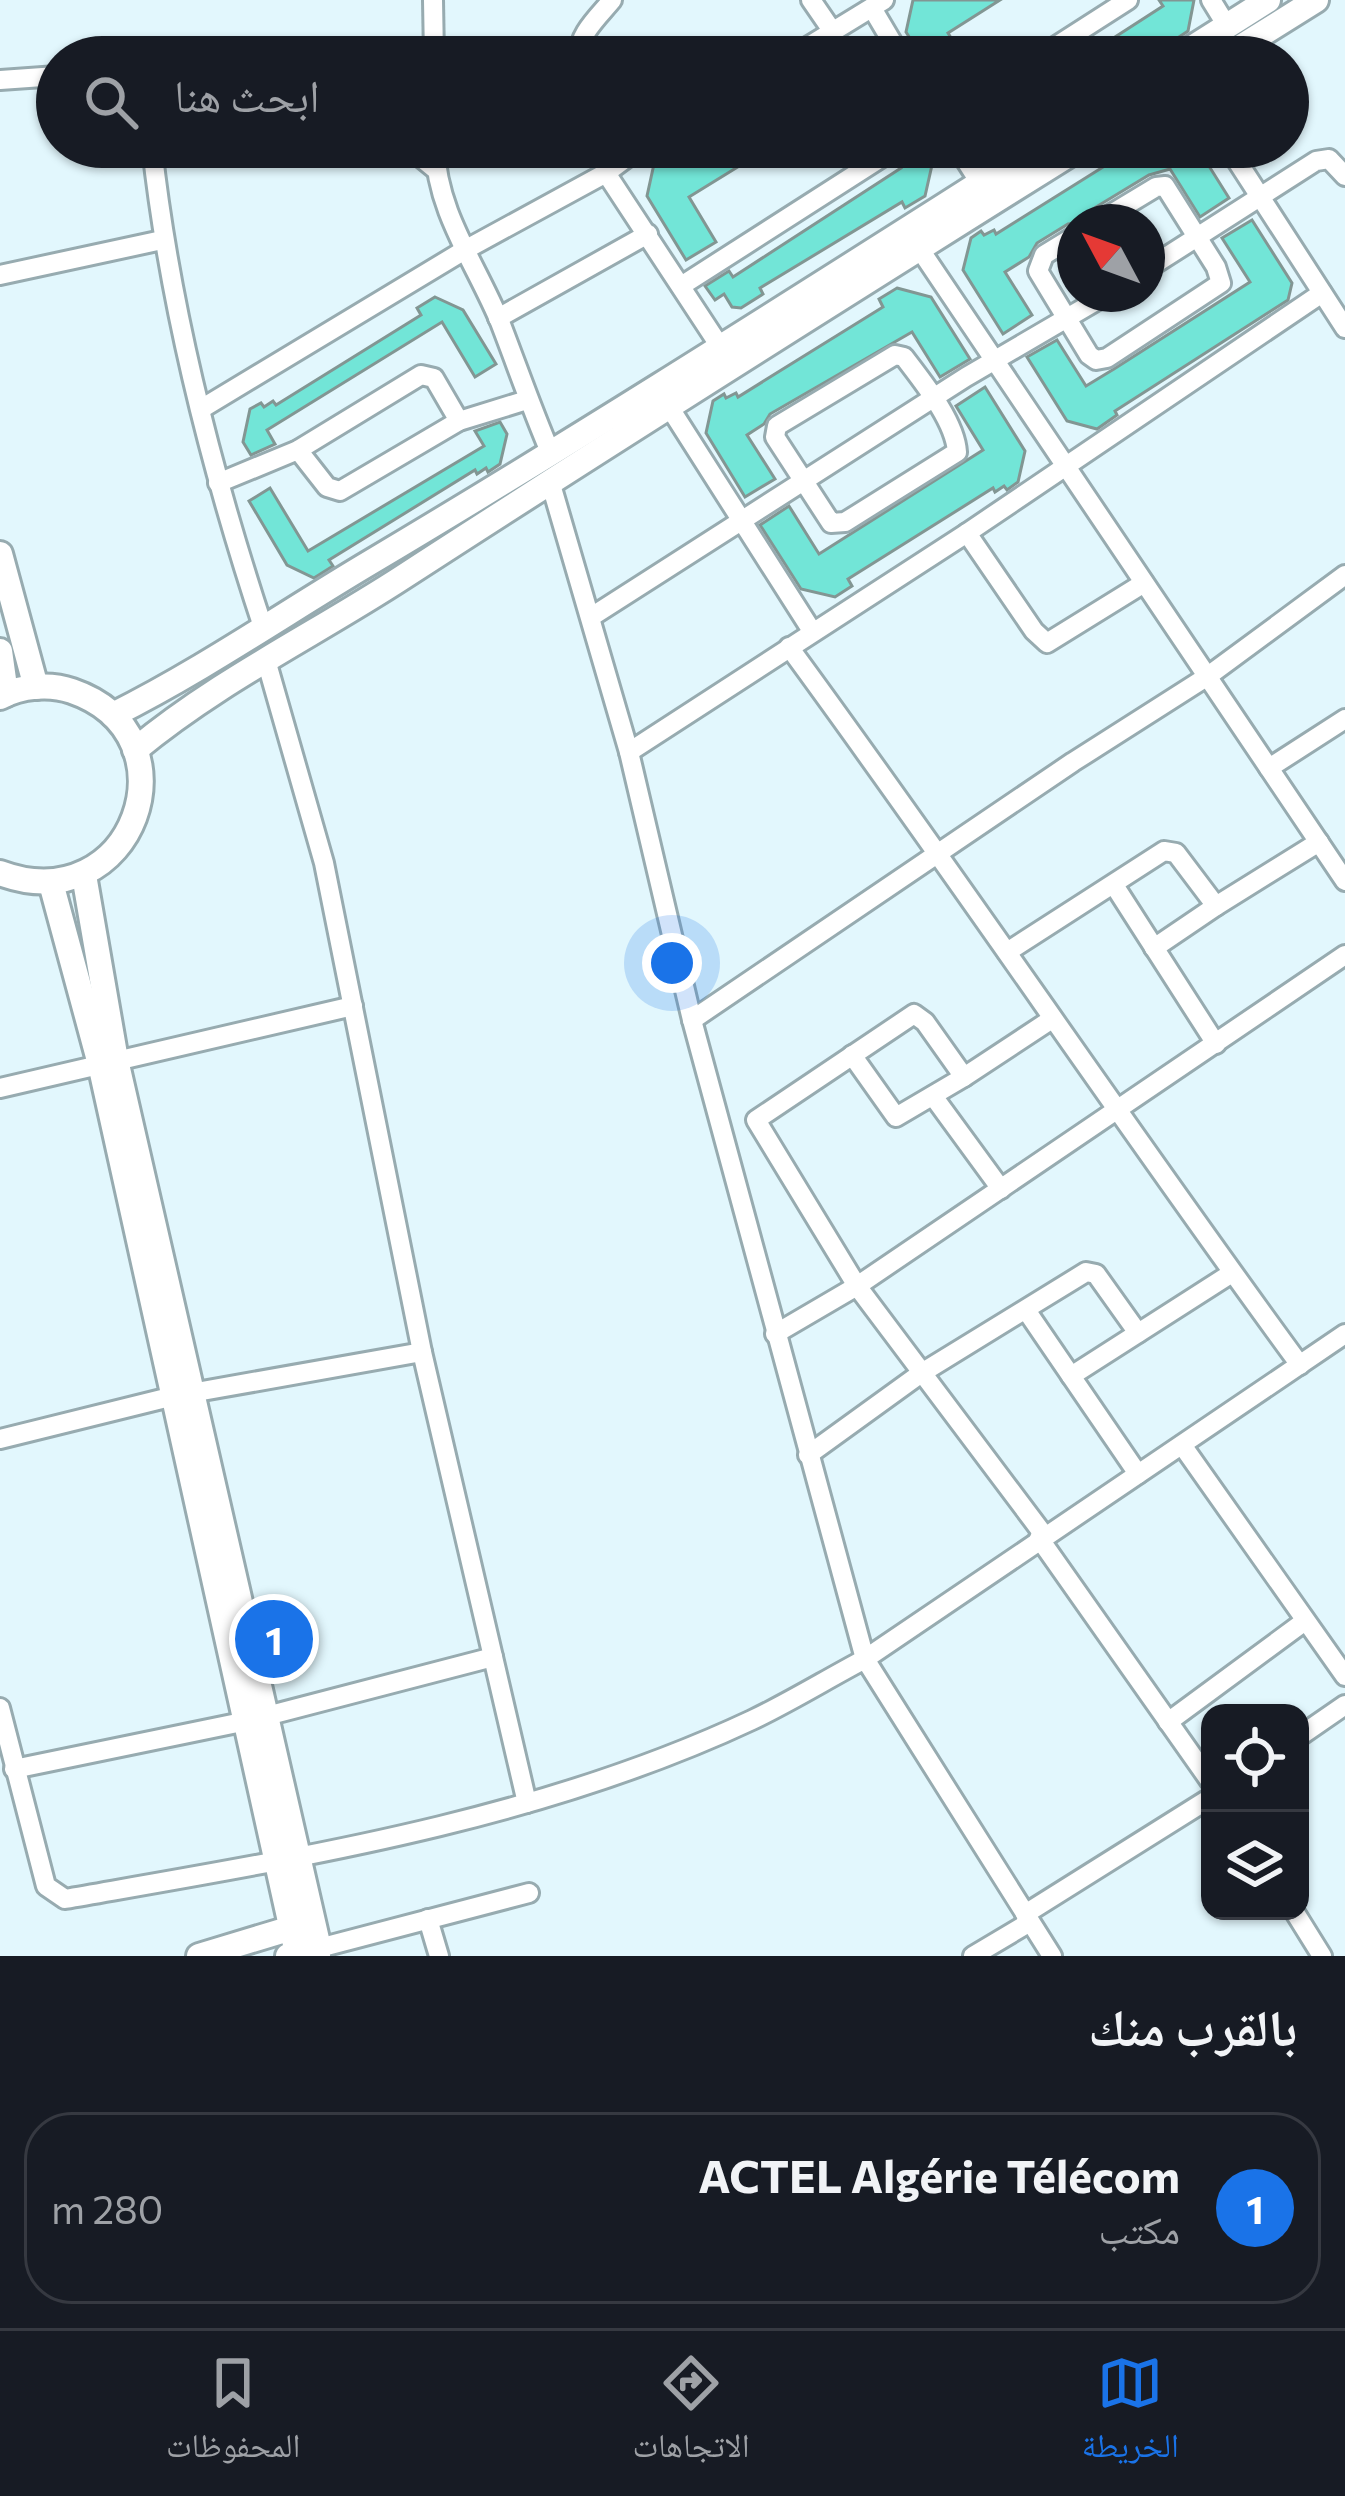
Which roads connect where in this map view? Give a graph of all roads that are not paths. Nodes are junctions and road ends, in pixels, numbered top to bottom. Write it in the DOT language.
graph roads {
  1 [pos="433,0"];
  2 [pos="612,0"];
  3 [pos="811,0"];
  4 [pos="1128,0"];
  5 [pos="1211,0"];
  6 [pos="1268,0"];
  7 [pos="1316,0"];
  8 [pos="878,4"];
  9 [pos="1227,26"];
  10 [pos="833,32"];
  11 [pos="434,36"];
  12 [pos="584,36"];
  13 [pos="826,36"];
  14 [pos="892,36"];
  15 [pos="1072,36"];
  16 [pos="1211,36"];
  17 [pos="1259,36"];
  18 [pos="36,77"];
  19 [pos="0,80"];
  20 [pos="154,168"];
  21 [pos="612,168"];
  22 [pos="865,168"];
  23 [pos="970,168"];
  24 [pos="1004,168"];
  25 [pos="1041,168"];
  26 [pos="1242,168"];
  27 [pos="1308,168"];
  28 [pos="1309,168"];
  29 [pos="435,169"];
  30 [pos="606,172"];
  31 [pos="1345,176"];
  32 [pos="980,183"];
  33 [pos="1260,196"];
  34 [pos="1130,204"];
  35 [pos="943,220"];
  36 [pos="648,234"];
  37 [pos="1197,237"];
  38 [pos="162,240"];
  39 [pos="1057,247"];
  40 [pos="920,248"];
  41 [pos="463,251"];
  42 [pos="1165,257"];
  43 [pos="0,274"];
  44 [pos="681,286"];
  45 [pos="1322,293"];
  46 [pos="1057,304"];
  47 [pos="1062,312"];
  48 [pos="1080,312"];
  49 [pos="498,318"];
  50 [pos="1067,320"];
  51 [pos="1345,328"];
  52 [pos="721,348"];
  53 [pos="994,361"];
  54 [pos="932,399"];
  55 [pos="527,400"];
  56 [pos="668,405"];
  57 [pos="201,410"];
  58 [pos="459,421"];
  59 [pos="298,450"];
  60 [pos="550,454"];
  61 [pos="1065,466"];
  62 [pos="550,481"];
  63 [pos="804,481"];
  64 [pos="218,483"];
  65 [pos="741,522"];
  66 [pos="967,532"];
  67 [pos="0,554"];
  68 [pos="1345,575"];
  69 [pos="1144,583"];
  70 [pos="591,616"];
  71 [pos="263,630"];
  72 [pos="812,632"];
  73 [pos="789,647"];
  74 [pos="0,651"];
  75 [pos="266,660"];
  76 [pos="1208,676"];
  77 [pos="37,686"];
  78 [pos="3,696"];
  79 [pos="113,715"];
  80 [pos="1345,718"];
  81 [pos="135,750"];
  82 [pos="628,752"];
  83 [pos="1269,768"];
  84 [pos="1319,842"];
  85 [pos="939,851"];
  86 [pos="0,873"];
  87 [pos="84,874"];
  88 [pos="1345,881"];
  89 [pos="51,883"];
  90 [pos="1114,885"];
  91 [pos="1216,906"];
  92 [pos="1154,948"];
  93 [pos="1007,952"];
  94 [pos="1345,955"];
  95 [pos="353,1006"];
  96 [pos="692,1019"];
  97 [pos="1052,1019"];
  98 [pos="1216,1044"];
  99 [pos="852,1055"];
  100 [pos="108,1062"];
  101 [pos="964,1077"];
  102 [pos="0,1088"];
  103 [pos="933,1096"];
  104 [pos="1117,1110"];
  105 [pos="756,1120"];
  106 [pos="724,1142"];
  107 [pos="1001,1189"];
  108 [pos="1232,1273"];
  109 [pos="857,1286"];
  110 [pos="1026,1310"];
  111 [pos="775,1334"];
  112 [pos="1138,1334"];
  113 [pos="1345,1334"];
  114 [pos="422,1352"];
  115 [pos="1300,1364"];
  116 [pos="920,1374"];
  117 [pos="1071,1376"];
  118 [pos="183,1394"];
  119 [pos="0,1439"];
  120 [pos="1182,1445"];
  121 [pos="808,1455"];
  122 [pos="1138,1474"];
  123 [pos="1041,1536"];
  124 [pos="1305,1621"];
  125 [pos="494,1657"];
  126 [pos="865,1659"];
  127 [pos="1345,1676"];
  128 [pos="1345,1705"];
  129 [pos="0,1708"];
  130 [pos="257,1718"];
  131 [pos="1168,1722"];
  132 [pos="1309,1730"];
  133 [pos="1201,1768"];
  134 [pos="14,1769"];
  135 [pos="527,1803"];
  136 [pos="1201,1804"];
  137 [pos="287,1860"];
  138 [pos="529,1893"];
  139 [pos="1028,1918"];
  140 [pos="428,1919"];
  141 [pos="1300,1920"];
  142 [pos="304,1946"];
  143 [pos="200,1956"];
  144 [pos="439,1956"];
  145 [pos="973,1956"];
  146 [pos="1052,1956"];
  147 [pos="1322,1956"];
  1 -- 11 [label="street"];
  2 -- 12 [label="street"];
  3 -- 10 [label="street"];
  4 -- 15 [label="street"];
  5 -- 9 [label="street"];
  6 -- 9 [label="street"];
  7 -- 17 [label="street"];
  8 -- 10 [label="street"];
  8 -- 14 [label="street"];
  9 -- 16 [label="street"];
  10 -- 13 [label="street"];
  18 -- 19 [label="street"];
  20 -- 38 [label="street"];
  21 -- 30 [label="street"];
  22 -- 44 [label="street"];
  23 -- 32 [label="street"];
  24 -- 32 [label="street"];
  25 -- 35 [label="street"];
  26 -- 33 [label="street"];
  27 -- 33 [label="street"];
  28 -- 31 [label="street"];
  29 -- 41 [label="street"];
  30 -- 36 [label="street"];
  30 -- 41 [label="street"];
  32 -- 35 [label="street"];
  33 -- 37 [label="street"];
  33 -- 45 [label="street"];
  34 -- 37 [label="street"];
  35 -- 40 [label="street"];
  35 -- 52 [label="street"];
  36 -- 44 [label="street"];
  36 -- 49 [label="street"];
  37 -- 42 [label="street"];
  37 -- 50 [label="street"];
  38 -- 43 [label="street"];
  38 -- 57 [label="street"];
  39 -- 46 [label="street"];
  40 -- 53 [label="street"];
  40 -- 56 [label="street"];
  41 -- 49 [label="street"];
  41 -- 57 [label="street"];
  44 -- 52 [label="street"];
  45 -- 51 [label="street"];
  45 -- 61 [label="street"];
  47 -- 50 [label="street"];
  48 -- 50 [label="street"];
  49 -- 55 [label="street"];
  50 -- 53 [label="street"];
  52 -- 60 [label="street"];
  53 -- 54 [label="street"];
  53 -- 61 [label="street"];
  54 -- 63 [label="street"];
  54 -- 63 [label="street"];
  54 -- 63 [label="street"];
  55 -- 58 [label="street"];
  55 -- 60 [label="street"];
  56 -- 62 [label="street"];
  56 -- 65 [label="street"];
  57 -- 64 [label="street"];
  58 -- 59 [label="street"];
  58 -- 59 [label="street"];
  59 -- 64 [label="street"];
  60 -- 71 [label="street"];
  61 -- 66 [label="street"];
  61 -- 69 [label="street"];
  62 -- 70 [label="street"];
  62 -- 75 [label="street"];
  63 -- 65 [label="street"];
  64 -- 71 [label="street"];
  65 -- 70 [label="street"];
  65 -- 72 [label="street"];
  66 -- 69 [label="street"];
  66 -- 72 [label="street"];
  67 -- 77 [label="street"];
  68 -- 76 [label="street"];
  69 -- 76 [label="street"];
  70 -- 82 [label="street"];
  71 -- 79 [label="street"];
  72 -- 73 [label="street"];
  73 -- 82 [label="street"];
  73 -- 85 [label="street"];
  74 -- 78 [label="street"];
  75 -- 81 [label="street"];
  75 -- 95 [label="street"];
  76 -- 83 [label="street"];
  76 -- 85 [label="street"];
  77 -- 78 [label="street"];
  77 -- 79 [label="street"];
  79 -- 81 [label="street"];
  80 -- 83 [label="street"];
  81 -- 87 [label="street"];
  82 -- 96 [label="street"];
  83 -- 84 [label="street"];
  84 -- 88 [label="street"];
  84 -- 91 [label="street"];
  85 -- 93 [label="street"];
  85 -- 96 [label="street"];
  86 -- 89 [label="street"];
  87 -- 89 [label="street"];
  87 -- 100 [label="street"];
  89 -- 100 [label="street"];
  90 -- 91 [label="street"];
  90 -- 92 [label="street"];
  90 -- 93 [label="street"];
  91 -- 92 [label="street"];
  92 -- 98 [label="street"];
  93 -- 97 [label="street"];
  94 -- 98 [label="street"];
  95 -- 100 [label="street"];
  95 -- 114 [label="street"];
  96 -- 106 [label="street"];
  97 -- 101 [label="street"];
  97 -- 104 [label="street"];
  98 -- 104 [label="street"];
  99 -- 101 [label="street"];
  99 -- 103 [label="street"];
  99 -- 105 [label="street"];
  100 -- 102 [label="street"];
  100 -- 118 [label="street"];
  101 -- 103 [label="street"];
  103 -- 107 [label="street"];
  104 -- 107 [label="street"];
  104 -- 108 [label="street"];
  105 -- 106 [label="street"];
  105 -- 109 [label="street"];
  106 -- 111 [label="street"];
  107 -- 109 [label="street"];
  108 -- 112 [label="street"];
  108 -- 115 [label="street"];
  109 -- 111 [label="street"];
  109 -- 116 [label="street"];
  110 -- 112 [label="street"];
  110 -- 116 [label="street"];
  110 -- 117 [label="street"];
  111 -- 121 [label="street"];
  112 -- 117 [label="street"];
  113 -- 115 [label="street"];
  114 -- 118 [label="street"];
  114 -- 125 [label="street"];
  115 -- 120 [label="street"];
  116 -- 121 [label="street"];
  116 -- 123 [label="street"];
  117 -- 122 [label="street"];
  118 -- 119 [label="street"];
  118 -- 130 [label="street"];
  120 -- 122 [label="street"];
  120 -- 124 [label="street"];
  121 -- 126 [label="street"];
  122 -- 123 [label="street"];
  123 -- 126 [label="street"];
  123 -- 131 [label="street"];
  124 -- 127 [label="street"];
  124 -- 131 [label="street"];
  125 -- 130 [label="street"];
  125 -- 135 [label="street"];
  126 -- 135 [label="street"];
  126 -- 139 [label="street"];
  128 -- 132 [label="street"];
  129 -- 134 [label="street"];
  130 -- 134 [label="street"];
  130 -- 137 [label="street"];
  131 -- 133 [label="street"];
  134 -- 137 [label="street"];
  135 -- 137 [label="street"];
  136 -- 139 [label="street"];
  137 -- 142 [label="street"];
  138 -- 140 [label="street"];
  139 -- 145 [label="street"];
  139 -- 146 [label="street"];
  140 -- 142 [label="street"];
  140 -- 144 [label="street"];
  141 -- 147 [label="street"];
  142 -- 143 [label="street"];
}
